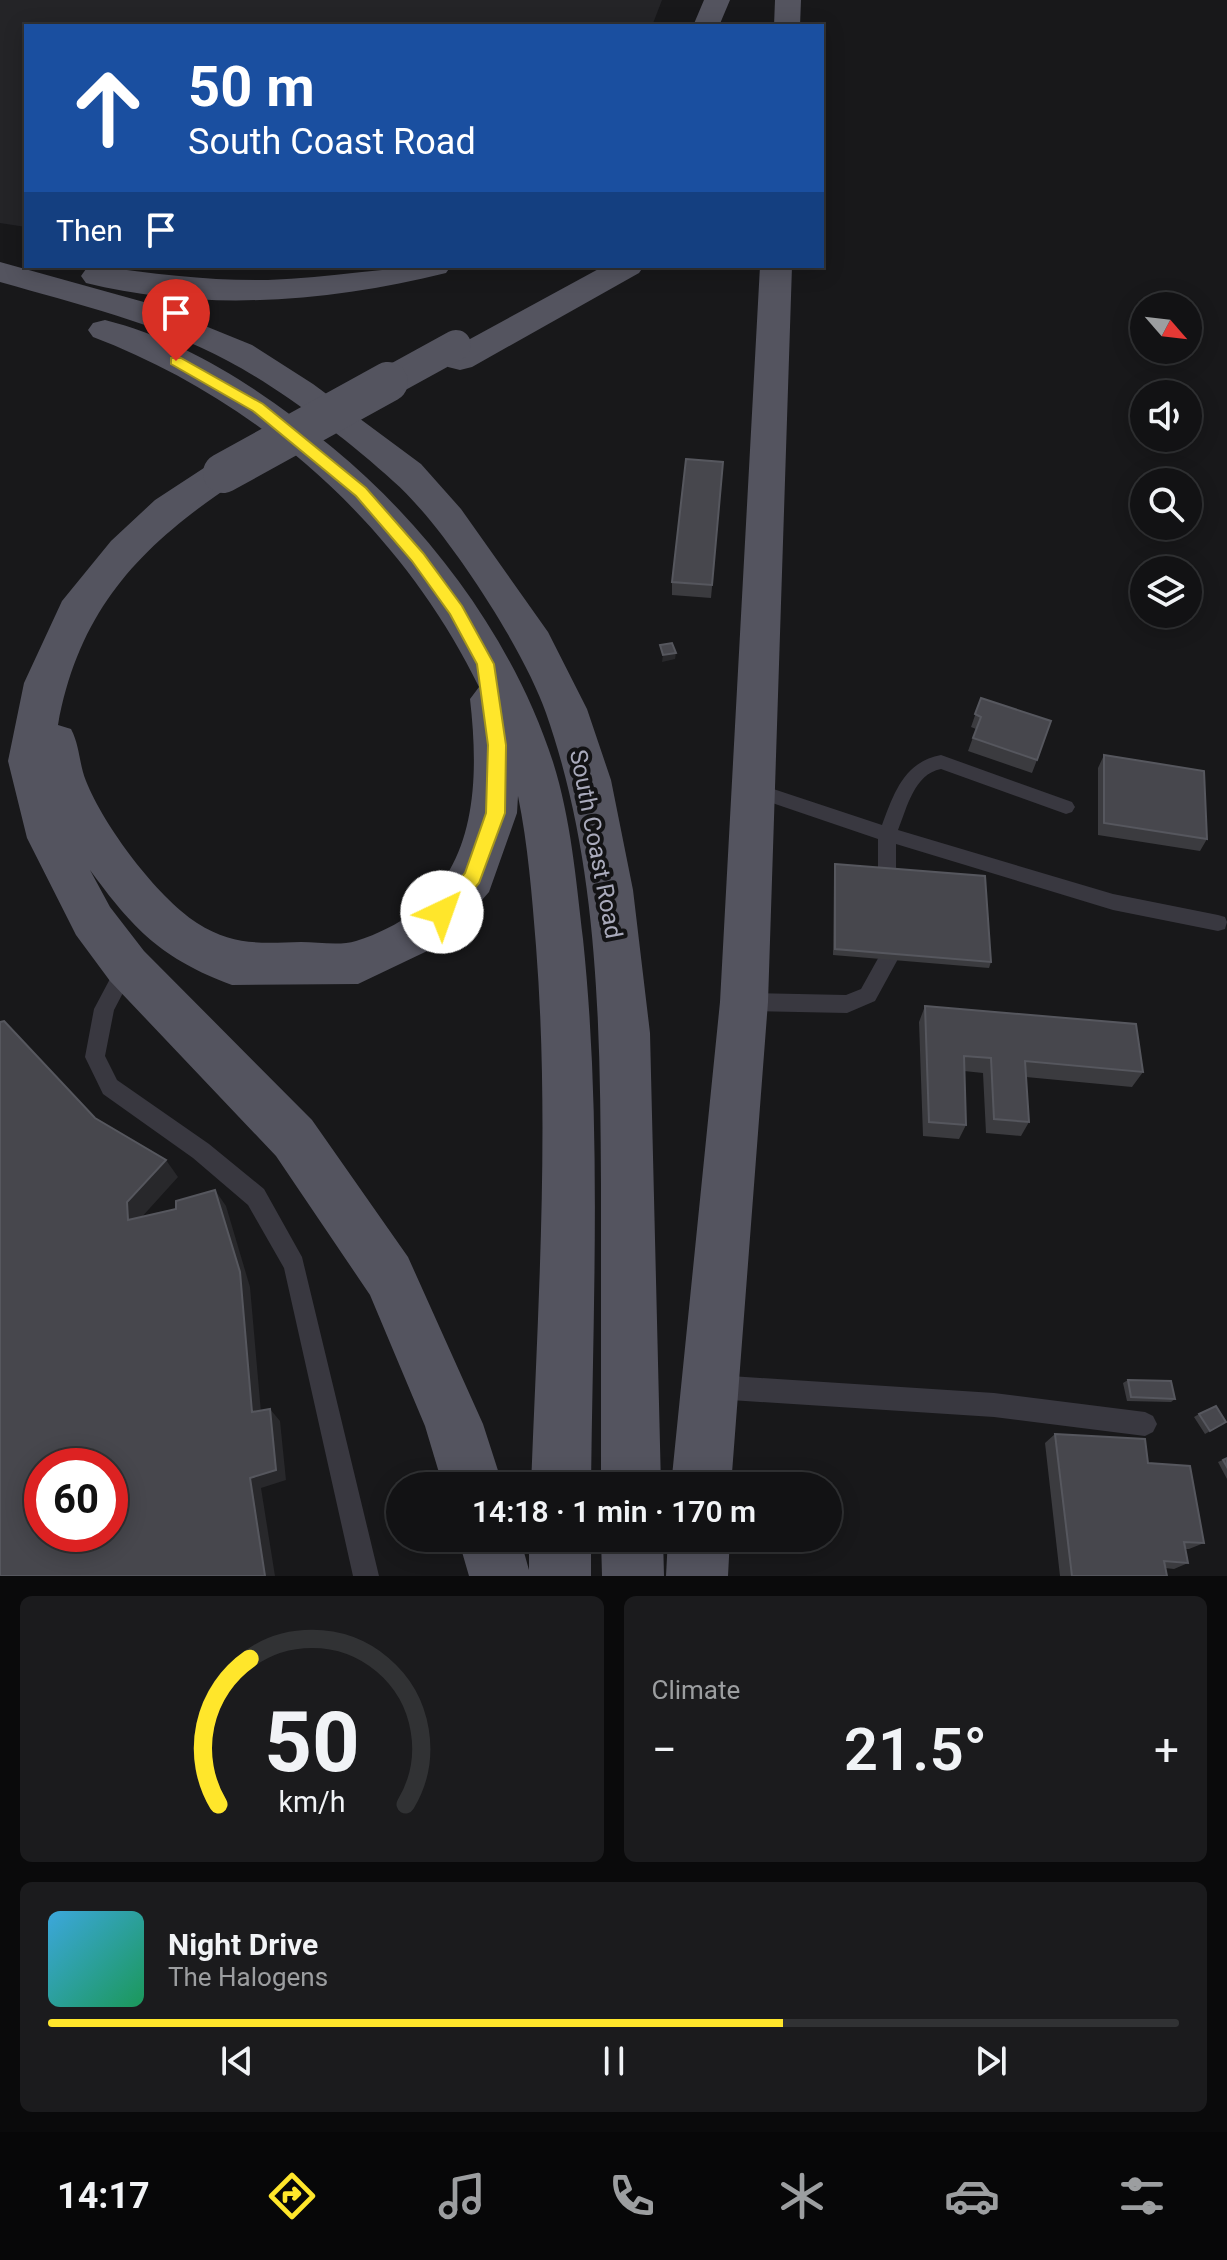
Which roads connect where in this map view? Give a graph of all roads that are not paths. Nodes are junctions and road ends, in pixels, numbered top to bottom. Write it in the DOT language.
graph roads {
  1 [pos="788,0"];
  2 [pos="787,24"];
  3 [pos="0,261"];
  4 [pos="24,265"];
  5 [pos="45,268"];
  6 [pos="427,268"];
  7 [pos="563,268"];
  8 [pos="624,268"];
  9 [pos="776,268"];
  10 [pos="0,272"];
  11 [pos="0,300"];
  12 [pos="458,352"];
  13 [pos="230,479"];
  14 [pos="486,664"];
  15 [pos="755,790"];
  16 [pos="1066,807"];
  17 [pos="887,834"];
  18 [pos="887,875"];
  19 [pos="1218,923"];
  20 [pos="888,959"];
  21 [pos="127,966"];
  22 [pos="744,1002"];
  23 [pos="709,1387"];
  24 [pos="1145,1424"];
  25 [pos="469,1472"];
  26 [pos="561,1472"];
  27 [pos="631,1472"];
  28 [pos="702,1472"];
  29 [pos="493,1552"];
  30 [pos="560,1552"];
  31 [pos="632,1552"];
  32 [pos="698,1552"];
  33 [pos="366,1576"];
  34 [pos="500,1576"];
  35 [pos="560,1576"];
  36 [pos="633,1576"];
  37 [pos="697,1576"];
  1 -- 2 [label="main road"];
  3 -- 4 [label="main road"];
  5 -- 6 [label="main road"];
  7 -- 12 [label="main road"];
  8 -- 12 [label="main road"];
  9 -- 15 [label="main road"];
  10 -- 27 [label="main road, South Coast Road"];
  11 -- 14 [label="main road, South Coast Road"];
  12 -- 13 [label="main road"];
  13 -- 14 [label="main road"];
  13 -- 21 [label="main road"];
  14 -- 26 [label="main road, South Coast Road"];
  15 -- 17 [label="lane"];
  15 -- 22 [label="main road"];
  16 -- 17 [label="lane"];
  17 -- 18 [label="lane"];
  17 -- 19 [label="lane"];
  20 -- 22 [label="lane"];
  21 -- 25 [label="main road"];
  21 -- 33 [label="lane"];
  22 -- 23 [label="main road"];
  23 -- 24 [label="lane"];
  23 -- 28 [label="main road"];
  29 -- 34 [label="main road"];
  30 -- 35 [label="main road"];
  31 -- 36 [label="main road"];
  32 -- 37 [label="main road"];
}
